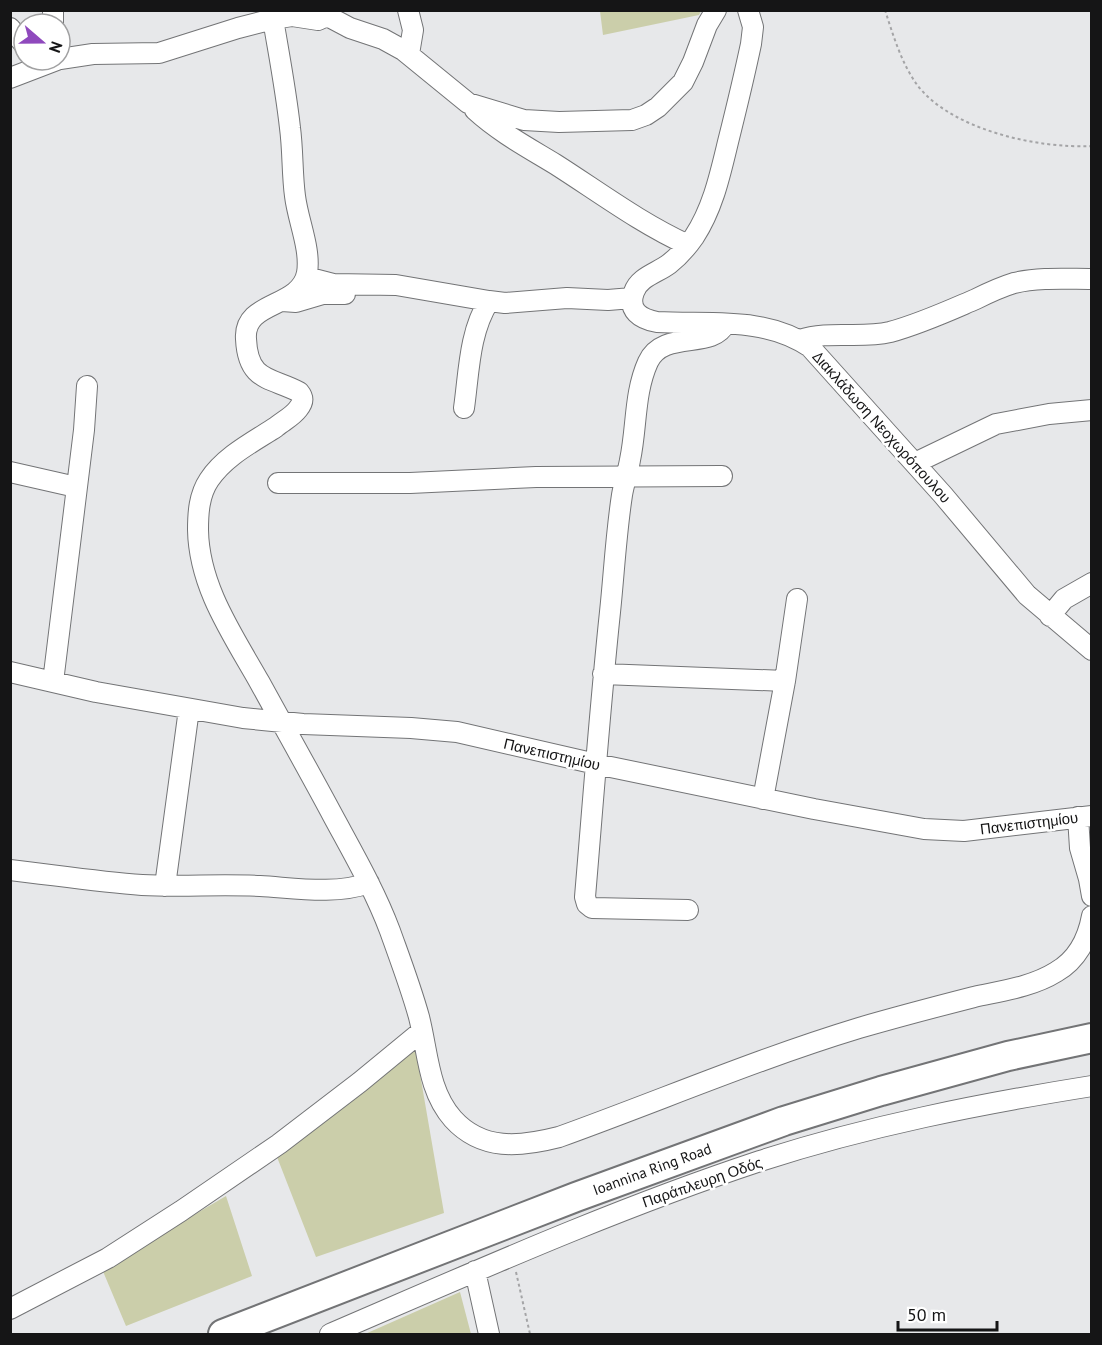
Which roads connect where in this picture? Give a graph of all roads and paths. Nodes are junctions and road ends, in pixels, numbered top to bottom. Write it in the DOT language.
graph roads {
  1 [pos="408,10"];
  2 [pos="716,10"];
  3 [pos="748,10"];
  4 [pos="885,10"];
  5 [pos="330,14"];
  6 [pos="273,19"];
  7 [pos="409,54"];
  8 [pos="72,57"];
  9 [pos="24,72"];
  10 [pos="10,78"];
  11 [pos="468,103"];
  12 [pos="1092,146"];
  13 [pos="688,245"];
  14 [pos="306,277"];
  15 [pos="1092,279"];
  16 [pos="406,288"];
  17 [pos="632,298"];
  18 [pos="282,301"];
  19 [pos="489,301"];
  20 [pos="725,324"];
  21 [pos="800,340"];
  22 [pos="87,386"];
  23 [pos="464,408"];
  24 [pos="1092,410"];
  25 [pos="915,463"];
  26 [pos="10,472"];
  27 [pos="626,476"];
  28 [pos="722,476"];
  29 [pos="278,483"];
  30 [pos="76,488"];
  31 [pos="1092,583"];
  32 [pos="797,599"];
  33 [pos="1050,616"];
  34 [pos="1092,650"];
  35 [pos="10,672"];
  36 [pos="603,674"];
  37 [pos="785,681"];
  38 [pos="53,682"];
  39 [pos="189,710"];
  40 [pos="282,722"];
  41 [pos="596,764"];
  42 [pos="763,799"];
  43 [pos="1085,817"];
  44 [pos="10,870"];
  45 [pos="1091,881"];
  46 [pos="369,883"];
  47 [pos="165,885"];
  48 [pos="688,910"];
  49 [pos="1092,916"];
  50 [pos="422,1030"];
  51 [pos="1092,1038"];
  52 [pos="1092,1086"];
  53 [pos="512,1254"];
  54 [pos="475,1270"];
  55 [pos="10,1309"];
  56 [pos="223,1335"];
  57 [pos="330,1335"];
  58 [pos="489,1335"];
  59 [pos="530,1335"];
  1 -- 7 [label="street"];
  2 -- 11 [label="street"];
  3 -- 13 [label="street"];
  4 -- 12 [label="path"];
  5 -- 6 [label="street"];
  5 -- 7 [label="street"];
  6 -- 8 [label="street"];
  6 -- 14 [label="street"];
  7 -- 11 [label="street"];
  9 -- 10 [label="street"];
  11 -- 13 [label="street"];
  13 -- 17 [label="street"];
  14 -- 16 [label="street"];
  14 -- 18 [label="street"];
  15 -- 21 [label="street"];
  16 -- 18 [label="street"];
  16 -- 19 [label="street"];
  17 -- 19 [label="street"];
  17 -- 20 [label="street, Διακλάδωση Νεοχωρόπουλου"];
  18 -- 40 [label="street"];
  19 -- 23 [label="street"];
  20 -- 21 [label="street, Διακλάδωση Νεοχωρόπουλου"];
  20 -- 27 [label="street"];
  21 -- 25 [label="street, Διακλάδωση Νεοχωρόπουλου"];
  22 -- 30 [label="street"];
  24 -- 25 [label="street"];
  25 -- 33 [label="street, Διακλάδωση Νεοχωρόπουλου"];
  26 -- 30 [label="street"];
  27 -- 28 [label="street"];
  27 -- 29 [label="street"];
  27 -- 36 [label="street"];
  30 -- 38 [label="street"];
  31 -- 33 [label="street"];
  32 -- 37 [label="street"];
  33 -- 34 [label="street, Διακλάδωση Νεοχωρόπουλου"];
  35 -- 38 [label="street, Πανεπιστημίου"];
  36 -- 37 [label="street"];
  36 -- 41 [label="street"];
  37 -- 42 [label="street"];
  38 -- 39 [label="street, Πανεπιστημίου"];
  39 -- 40 [label="street, Πανεπιστημίου"];
  39 -- 47 [label="street"];
  40 -- 41 [label="street, Πανεπιστημίου"];
  40 -- 46 [label="street"];
  41 -- 42 [label="street, Πανεπιστημίου"];
  41 -- 48 [label="street"];
  42 -- 43 [label="street, Πανεπιστημίου"];
  43 -- 45 [label="street"];
  44 -- 47 [label="street"];
  46 -- 47 [label="street"];
  46 -- 50 [label="street"];
  49 -- 50 [label="street"];
  50 -- 55 [label="street"];
  51 -- 56 [label="highway, Ioannina Ring Road"];
  52 -- 53 [label="street, Παράπλευρη Οδός"];
  53 -- 54 [label="street, Παράπλευρη Οδός"];
  53 -- 59 [label="path"];
  54 -- 57 [label="street, Παράπλευρη Οδός"];
  54 -- 58 [label="street"];
}
